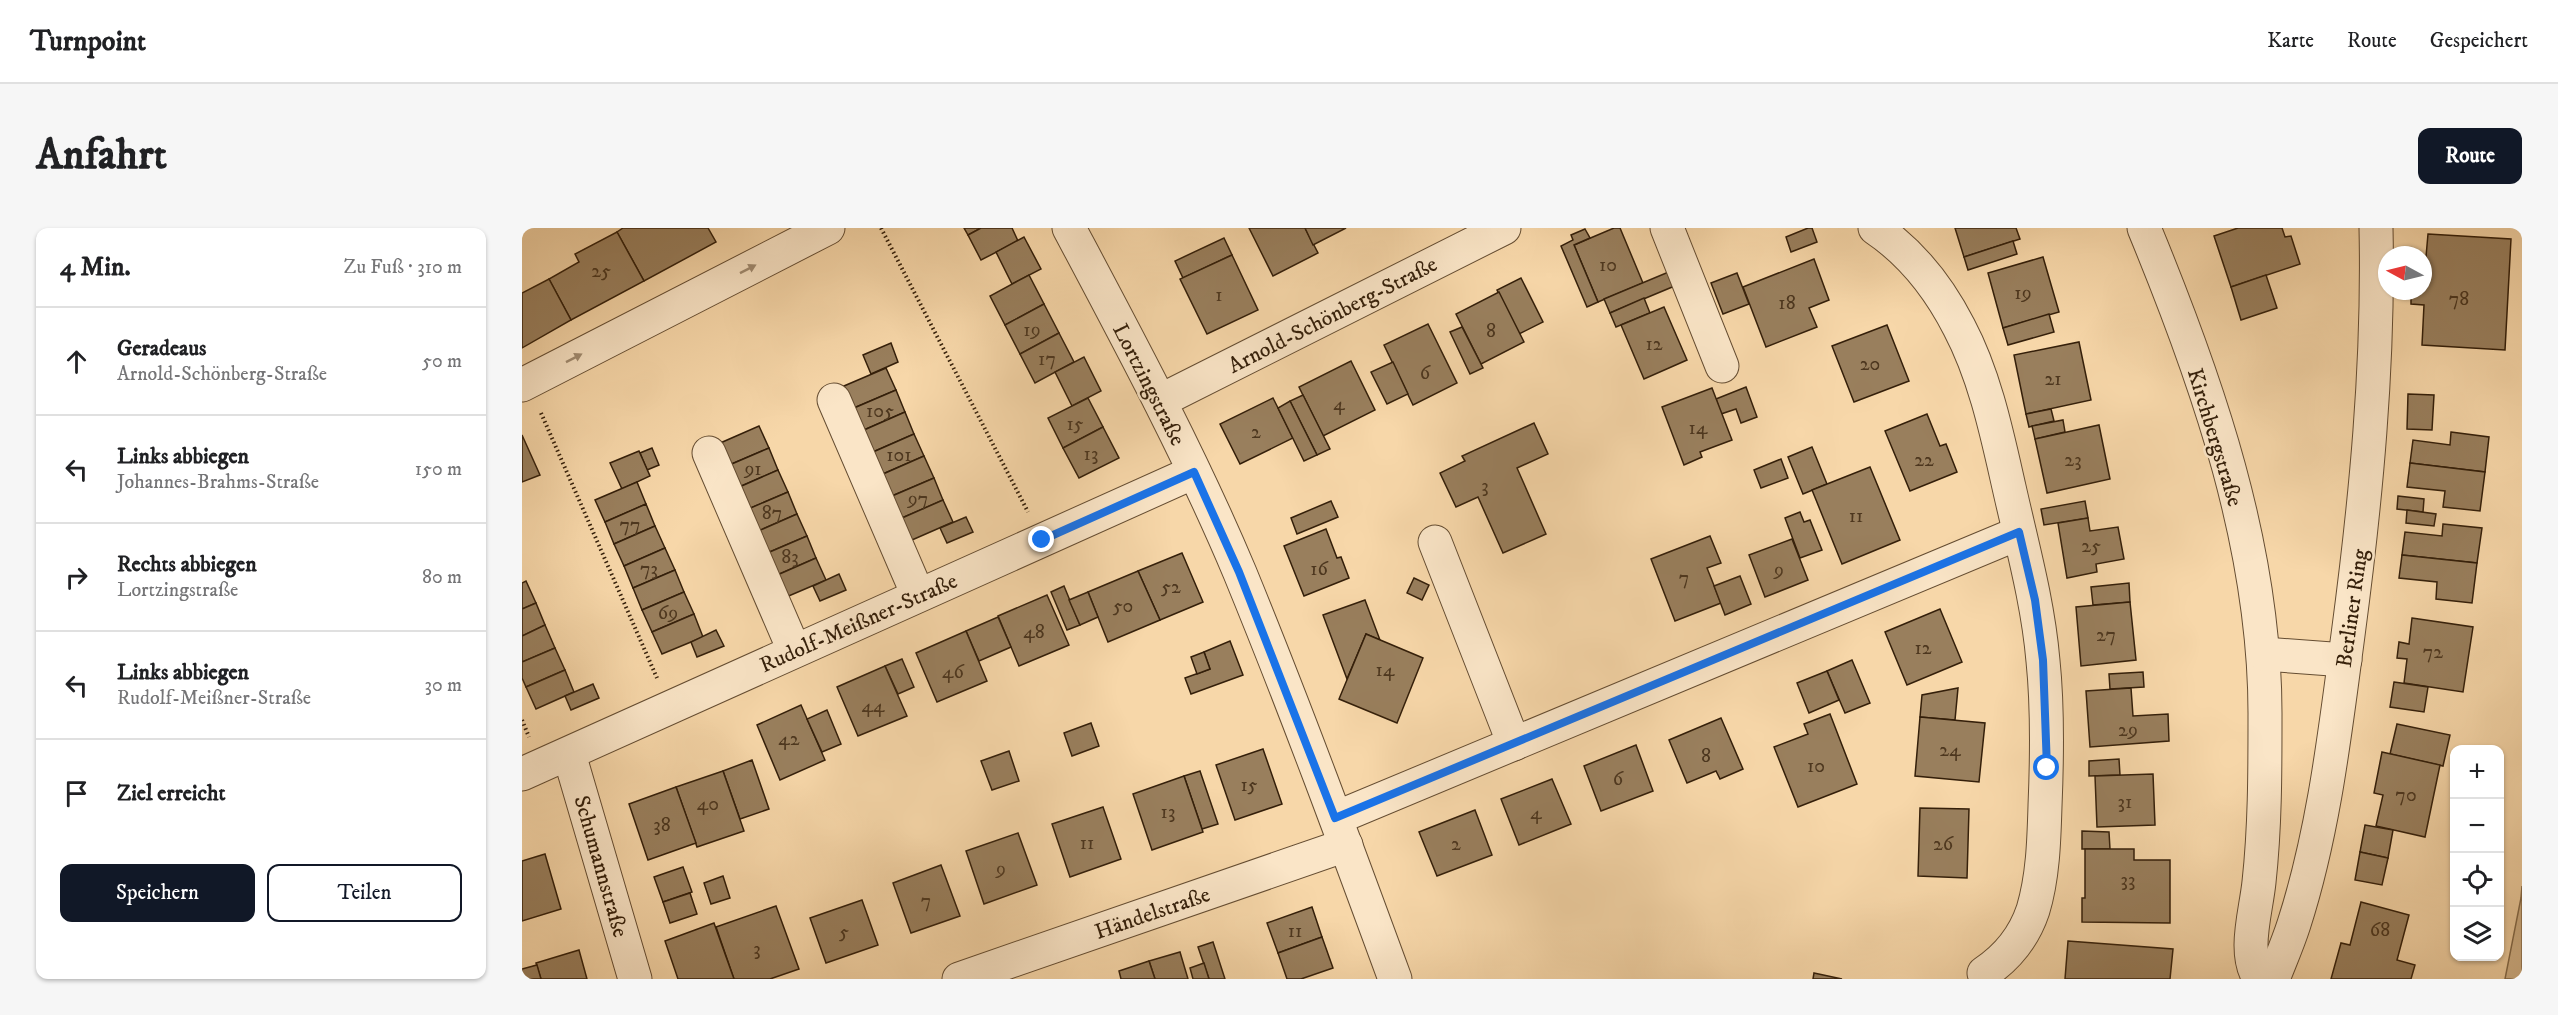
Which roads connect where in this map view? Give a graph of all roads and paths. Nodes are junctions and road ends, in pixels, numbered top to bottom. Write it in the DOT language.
graph roads {
  1 [pos="828,228"];
  2 [pos="881,228"];
  3 [pos="1069,228"];
  4 [pos="1504,228"];
  5 [pos="1667,228"];
  6 [pos="1875,228"];
  7 [pos="2144,228"];
  8 [pos="2376,228"];
  9 [pos="1722,366"];
  10 [pos="525,383"];
  11 [pos="834,400"];
  12 [pos="1160,401"];
  13 [pos="709,453"];
  14 [pos="1194,472"];
  15 [pos="2019,532"];
  16 [pos="1042,540"];
  17 [pos="1434,542"];
  18 [pos="918,595"];
  19 [pos="794,650"];
  20 [pos="2264,654"];
  21 [pos="2345,660"];
  22 [pos="669,706"];
  23 [pos="1514,744"];
  24 [pos="569,753"];
  25 [pos="522,774"];
  26 [pos="1341,831"];
  27 [pos="1984,973"];
  28 [pos="635,979"];
  29 [pos="959,979"];
  30 [pos="1395,979"];
  31 [pos="2260,979"];
  32 [pos="2273,979"];
  10 -- 1 [label="street, one-way"];
  2 -- 16 [label="path"];
  3 -- 12 [label="street, Lortzingstraße"];
  4 -- 12 [label="street, Arnold-Schönberg-Straße"];
  5 -- 9 [label="street"];
  6 -- 15 [label="street"];
  7 -- 20 [label="street, Kirchbergstraße"];
  8 -- 21 [label="street, Berliner Ring"];
  10 -- 22 [label="path"];
  11 -- 18 [label="street"];
  12 -- 14 [label="street, Lortzingstraße"];
  13 -- 19 [label="street"];
  14 -- 16 [label="street, Rudolf-Meißner-Straße"];
  14 -- 26 [label="street, Lortzingstraße"];
  15 -- 23 [label="street, Händelstraße"];
  15 -- 27 [label="street"];
  16 -- 18 [label="street, Rudolf-Meißner-Straße"];
  17 -- 23 [label="street"];
  18 -- 19 [label="street, Rudolf-Meißner-Straße"];
  19 -- 22 [label="street, Rudolf-Meißner-Straße"];
  20 -- 21 [label="street"];
  20 -- 31 [label="street, Kirchbergstraße"];
  21 -- 32 [label="street, Berliner Ring"];
  22 -- 24 [label="street, Rudolf-Meißner-Straße"];
  23 -- 26 [label="street, Händelstraße"];
  24 -- 25 [label="street, Rudolf-Meißner-Straße"];
  24 -- 28 [label="street, Schumannstraße"];
  26 -- 29 [label="street, Händelstraße"];
  26 -- 30 [label="street, Lortzingstraße"];
}
